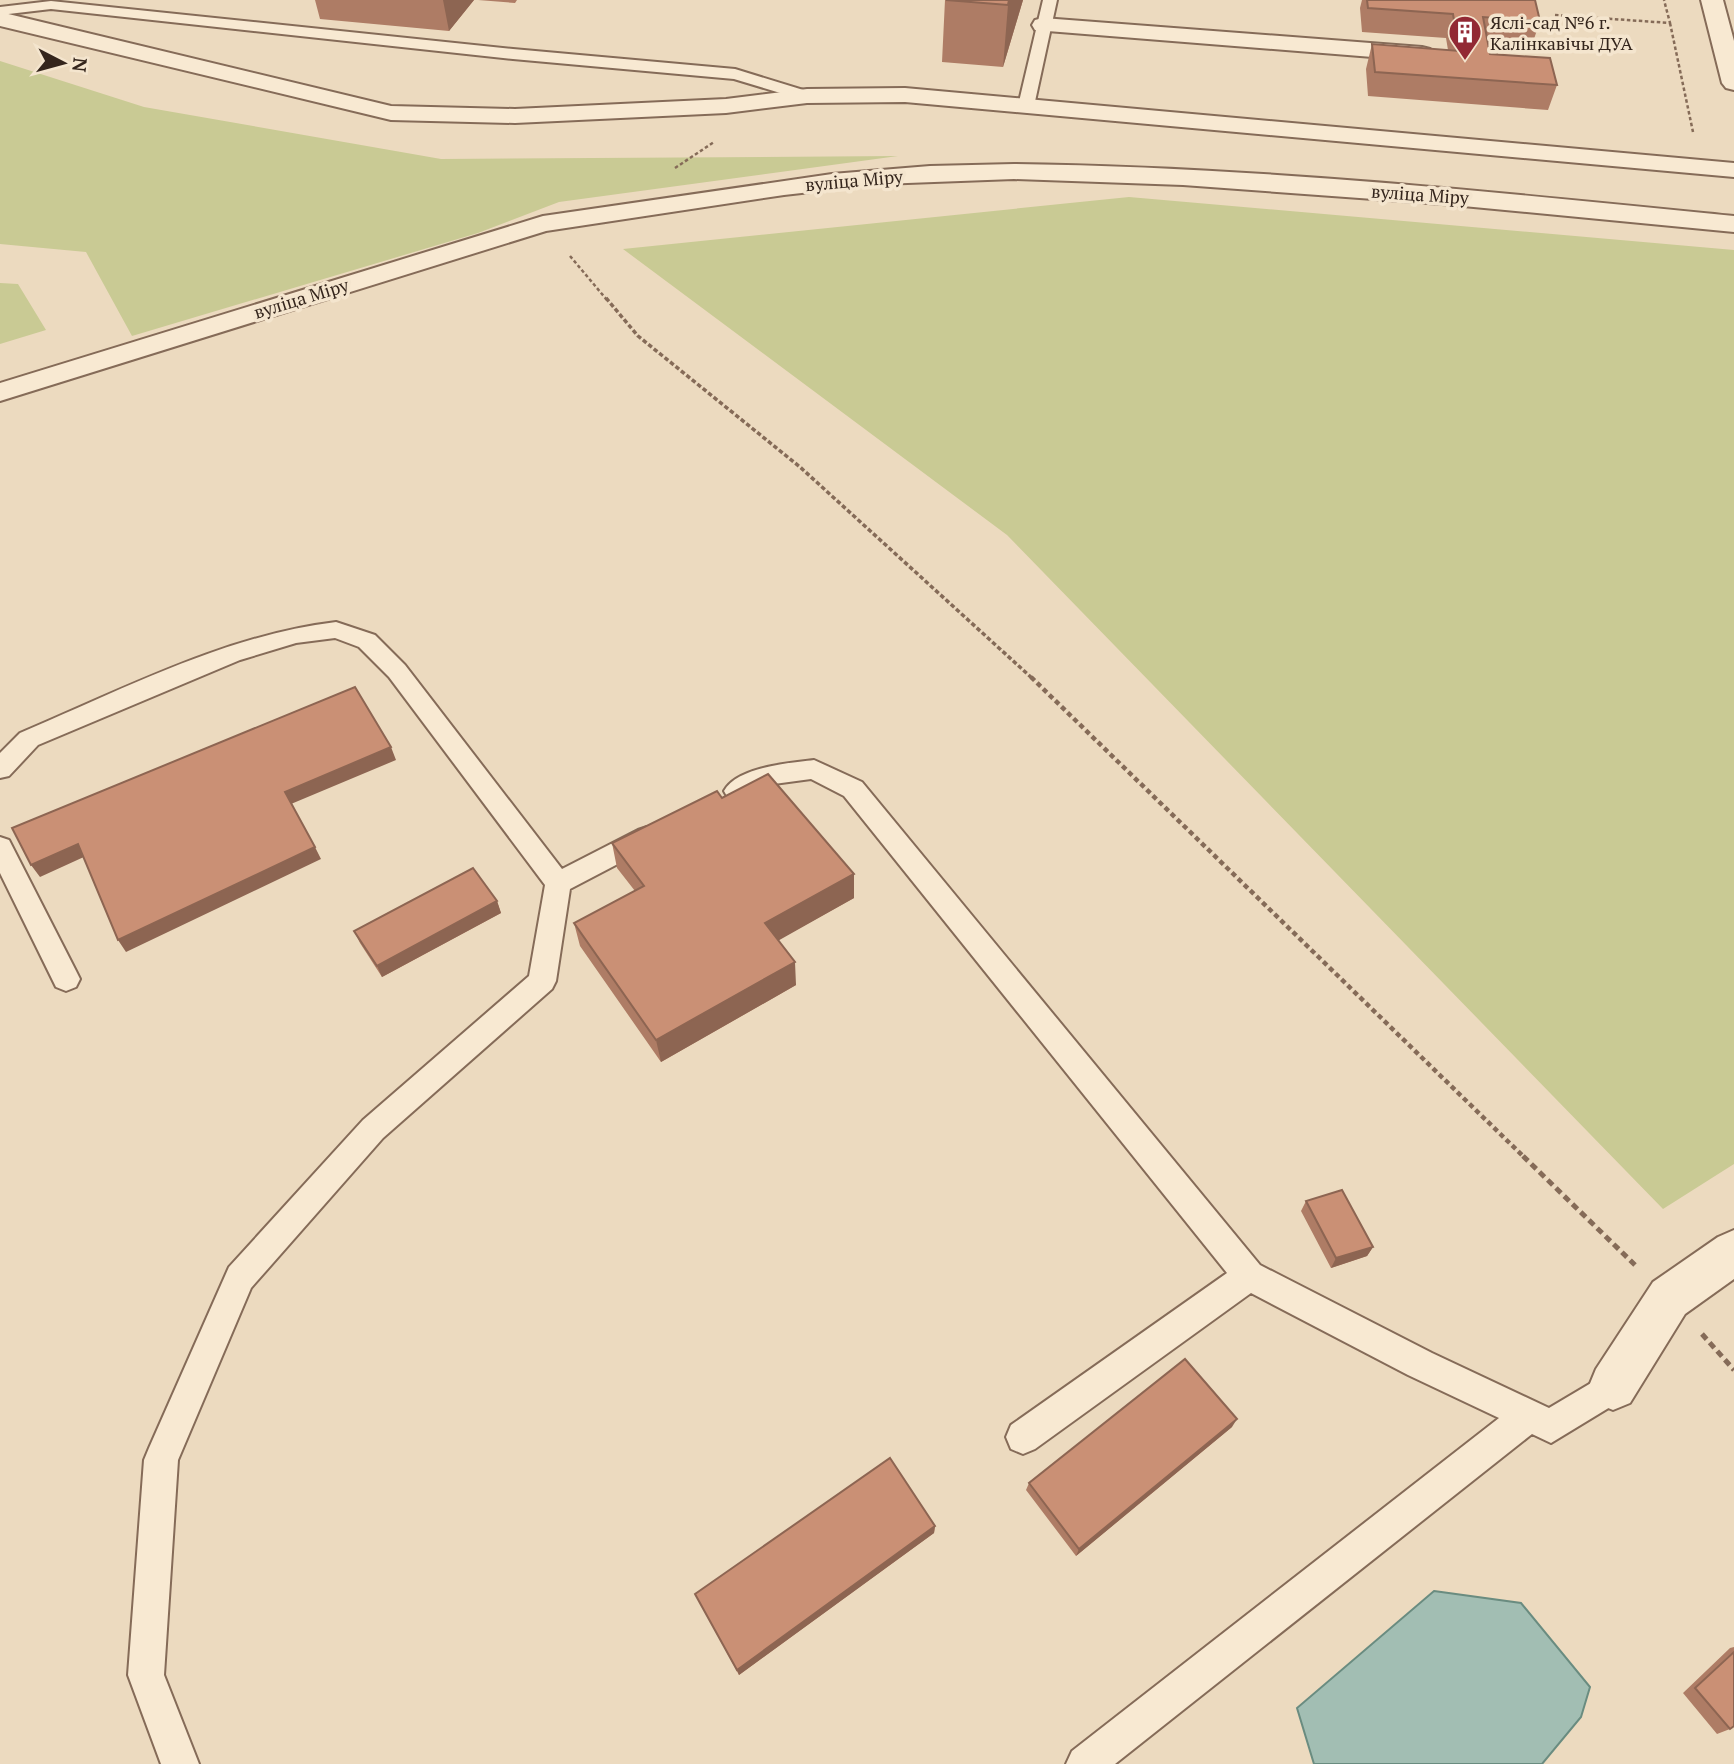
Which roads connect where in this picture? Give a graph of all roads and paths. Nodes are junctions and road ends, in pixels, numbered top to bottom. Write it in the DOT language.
graph roads {
  1 [pos="1050,0"];
  2 [pos="1664,0"];
  3 [pos="0,11"];
  4 [pos="1721,11"];
  5 [pos="1555,15"];
  6 [pos="0,19"];
  7 [pos="1670,23"];
  8 [pos="1044,25"];
  9 [pos="1449,56"];
  10 [pos="1734,83"];
  11 [pos="807,96"];
  12 [pos="1026,106"];
  13 [pos="1701,167"];
  14 [pos="1734,170"];
  15 [pos="542,224"];
  16 [pos="1734,224"];
  17 [pos="0,392"];
  18 [pos="0,769"];
  19 [pos="720,800"];
  20 [pos="670,825"];
  21 [pos="0,847"];
  22 [pos="558,883"];
  23 [pos="66,979"];
  24 [pos="1734,1252"];
  25 [pos="1250,1276"];
  26 [pos="1669,1298"];
  27 [pos="1613,1386"];
  28 [pos="1530,1415"];
  29 [pos="1023,1437"];
  30 [pos="180,1764"];
  31 [pos="1085,1764"];
  1 -- 8 [label="lane"];
  2 -- 7 [label="path"];
  3 -- 11 [label="lane"];
  4 -- 10 [label="street"];
  5 -- 7 [label="path"];
  6 -- 11 [label="street"];
  7 -- 13 [label="path"];
  8 -- 9 [label="street"];
  8 -- 12 [label="lane"];
  11 -- 12 [label="street"];
  12 -- 13 [label="street"];
  13 -- 14 [label="street"];
  15 -- 16 [label="street, вуліца Міру"];
  15 -- 17 [label="street, вуліца Міру"];
  15 -- 26 [label="path"];
  18 -- 22 [label="lane"];
  19 -- 25 [label="lane"];
  20 -- 22 [label="lane"];
  21 -- 23 [label="lane"];
  22 -- 30 [label="lane"];
  24 -- 26 [label="street"];
  25 -- 28 [label="lane"];
  25 -- 29 [label="lane"];
  26 -- 27 [label="street"];
  27 -- 28 [label="lane"];
  28 -- 31 [label="lane"];
}
